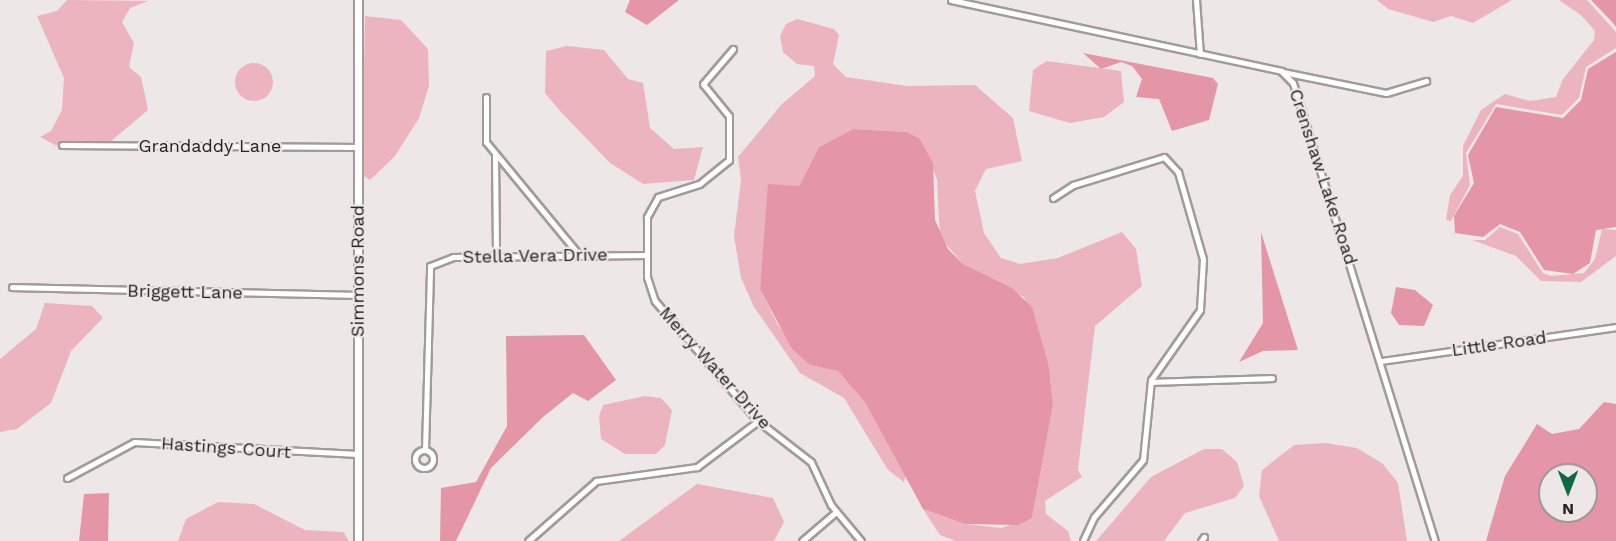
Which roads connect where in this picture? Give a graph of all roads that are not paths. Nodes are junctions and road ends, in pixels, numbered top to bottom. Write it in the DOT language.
graph roads {
  1 [pos="358,0"];
  2 [pos="951,0"];
  3 [pos="1196,0"];
  4 [pos="732,49"];
  5 [pos="1200,54"];
  6 [pos="1281,71"];
  7 [pos="1426,81"];
  8 [pos="486,97"];
  9 [pos="62,145"];
  10 [pos="358,147"];
  11 [pos="495,155"];
  12 [pos="1053,198"];
  13 [pos="579,255"];
  14 [pos="646,255"];
  15 [pos="496,257"];
  16 [pos="12,287"];
  17 [pos="358,295"];
  18 [pos="1616,327"];
  19 [pos="1381,361"];
  20 [pos="1272,378"];
  21 [pos="1151,382"];
  22 [pos="758,422"];
  23 [pos="425,450"];
  24 [pos="358,454"];
  25 [pos="66,478"];
  26 [pos="836,512"];
  27 [pos="358,541"];
  28 [pos="528,541"];
  29 [pos="802,541"];
  30 [pos="861,541"];
  31 [pos="1083,541"];
  32 [pos="1435,541"];
  1 -- 10 [label="street, Simmons Road"];
  2 -- 5 [label="street, Crenshaw Lake Road"];
  3 -- 5 [label="street"];
  4 -- 14 [label="street, Merry Water Drive"];
  5 -- 6 [label="street, Crenshaw Lake Road"];
  6 -- 7 [label="street"];
  6 -- 19 [label="street, Crenshaw Lake Road"];
  8 -- 11 [label="street"];
  9 -- 10 [label="street, Grandaddy Lane"];
  10 -- 17 [label="street, Simmons Road"];
  11 -- 13 [label="street"];
  11 -- 15 [label="street"];
  12 -- 21 [label="street"];
  13 -- 14 [label="street, Stella Vera Drive"];
  13 -- 15 [label="street, Stella Vera Drive"];
  14 -- 22 [label="street, Merry Water Drive"];
  15 -- 23 [label="street, Stella Vera Drive"];
  16 -- 17 [label="street, Briggett Lane"];
  17 -- 24 [label="street, Simmons Road"];
  18 -- 19 [label="street, Little Road"];
  19 -- 32 [label="street, Crenshaw Lake Road"];
  20 -- 21 [label="street"];
  21 -- 31 [label="street"];
  22 -- 26 [label="street, Merry Water Drive"];
  22 -- 28 [label="street"];
  24 -- 25 [label="street, Hastings Court"];
  24 -- 27 [label="street, Simmons Road"];
  26 -- 29 [label="street"];
  26 -- 30 [label="street, Merry Water Drive"];
}
